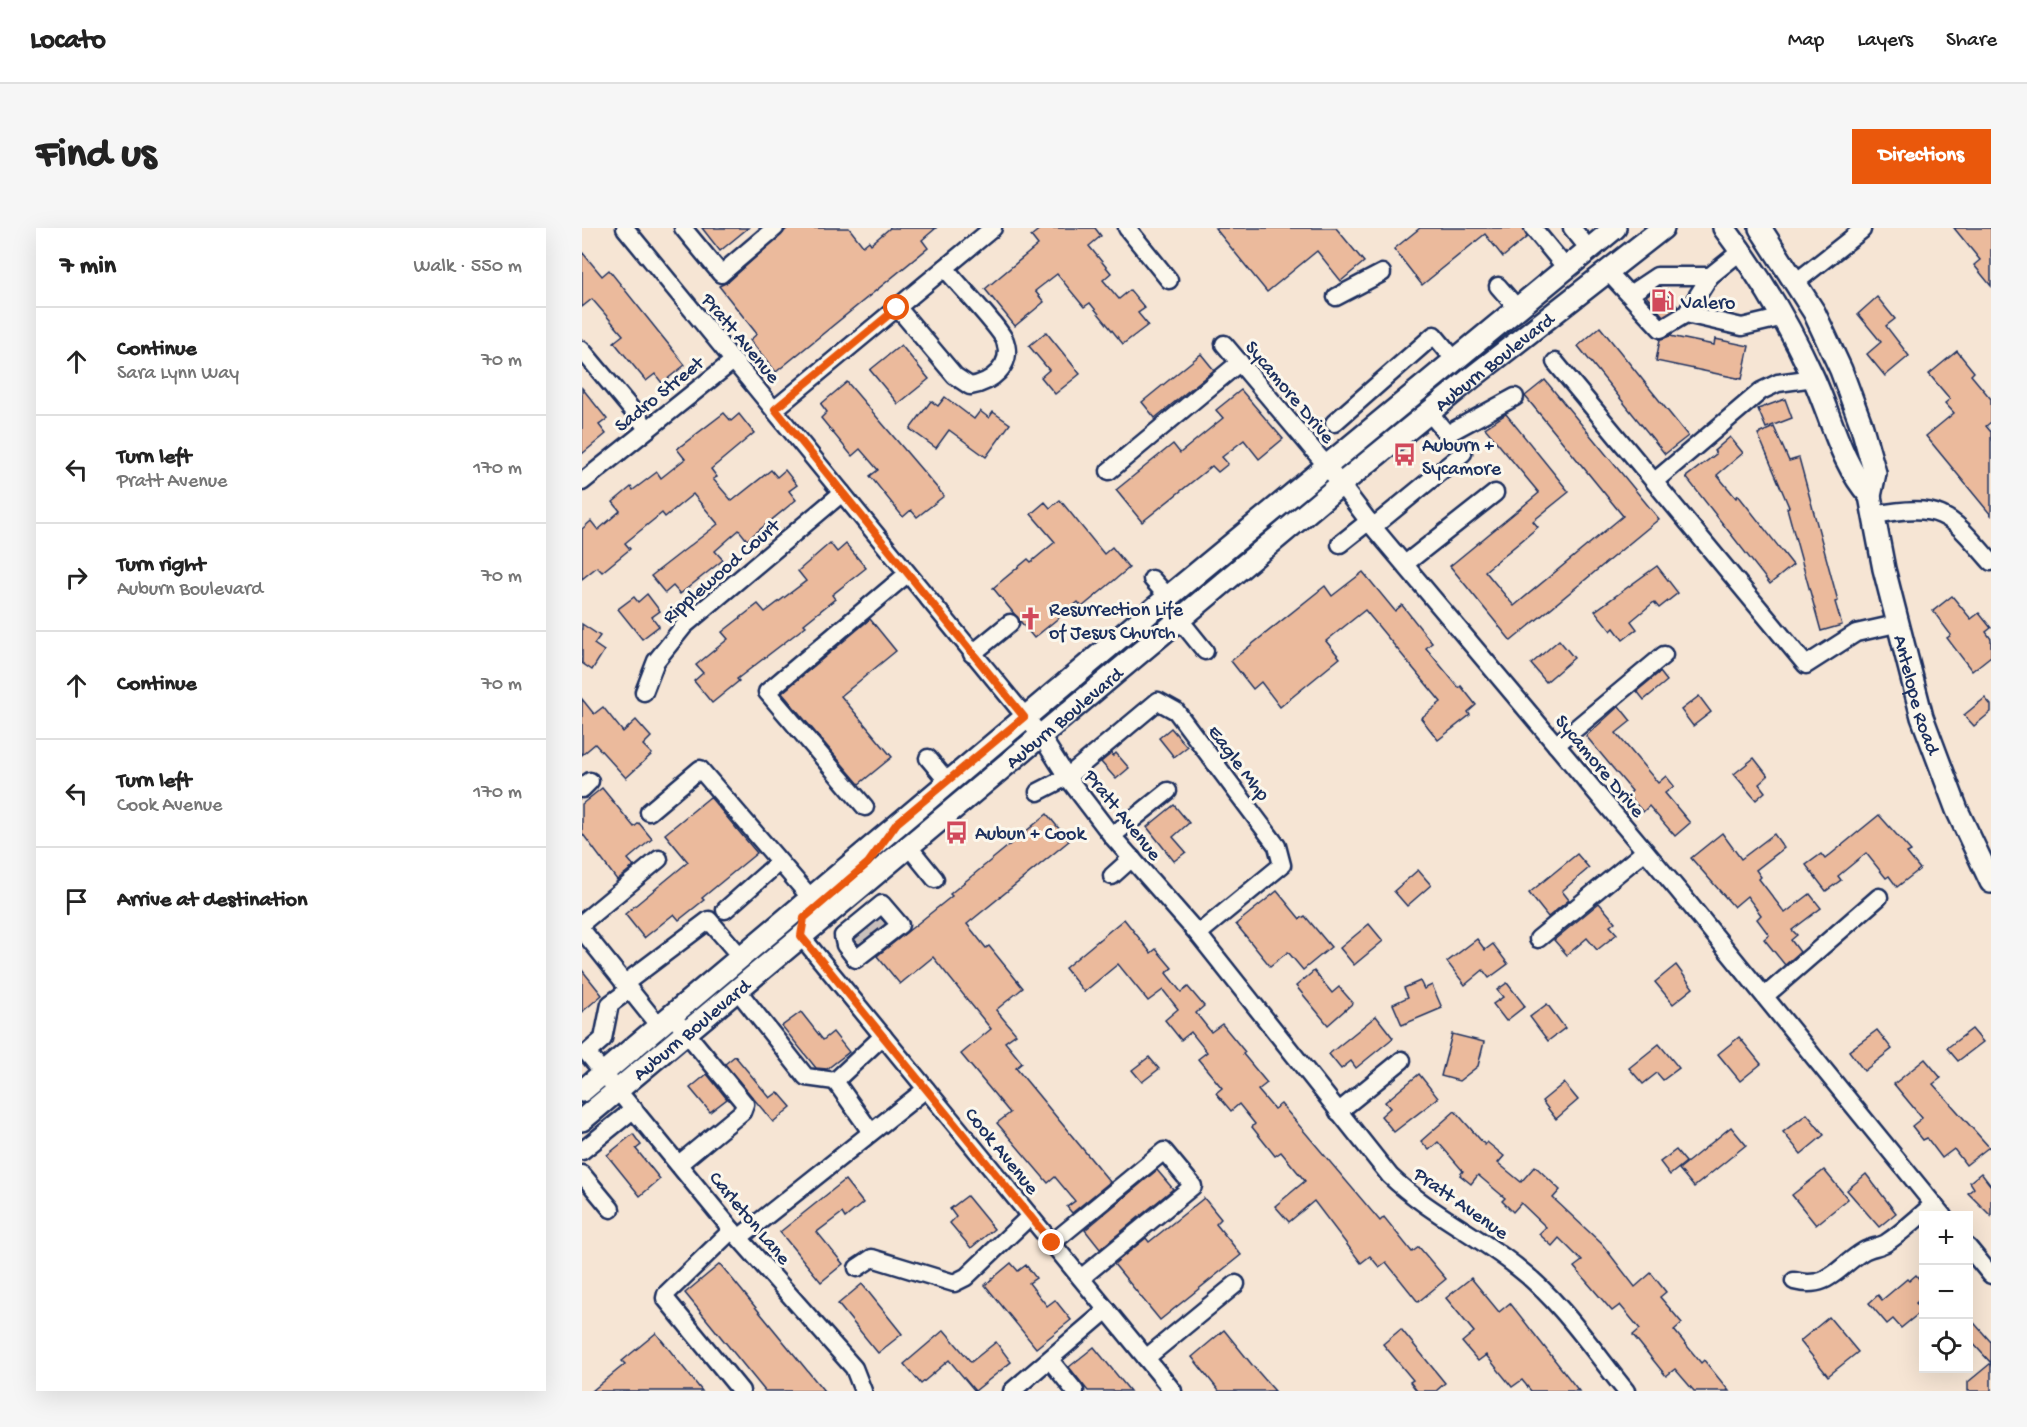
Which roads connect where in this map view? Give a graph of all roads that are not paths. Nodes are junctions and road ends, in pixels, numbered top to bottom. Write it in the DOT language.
graph roads {
  1 [pos="625,228"];
  2 [pos="683,228"];
  3 [pos="775,228"];
  4 [pos="993,228"];
  5 [pos="1126,228"];
  6 [pos="1533,228"];
  7 [pos="1572,228"];
  8 [pos="1615,228"];
  9 [pos="1663,228"];
  10 [pos="1724,228"];
  11 [pos="1760,228"];
  12 [pos="1860,228"];
  13 [pos="1589,249"];
  14 [pos="1741,251"];
  15 [pos="945,268"];
  16 [pos="1566,268"];
  17 [pos="1608,272"];
  18 [pos="1382,273"];
  19 [pos="1710,276"];
  20 [pos="1169,280"];
  21 [pos="1796,282"];
  22 [pos="1498,286"];
  23 [pos="1630,294"];
  24 [pos="1336,297"];
  25 [pos="897,308"];
  26 [pos="1517,308"];
  27 [pos="1686,314"];
  28 [pos="1784,317"];
  29 [pos="1224,344"];
  30 [pos="582,350"];
  31 [pos="1454,359"];
  32 [pos="733,361"];
  33 [pos="1240,362"];
  34 [pos="1555,362"];
  35 [pos="1814,378"];
  36 [pos="1515,397"];
  37 [pos="775,409"];
  38 [pos="1429,412"];
  39 [pos="1334,423"];
  40 [pos="647,428"];
  41 [pos="1463,453"];
  42 [pos="1326,465"];
  43 [pos="1109,471"];
  44 [pos="1655,481"];
  45 [pos="582,482"];
  46 [pos="1340,485"];
  47 [pos="842,493"];
  48 [pos="1495,493"];
  49 [pos="1872,505"];
  50 [pos="1371,524"];
  51 [pos="1340,544"];
  52 [pos="1991,562"];
  53 [pos="1405,564"];
  54 [pos="907,574"];
  55 [pos="1152,579"];
  56 [pos="1168,597"];
  57 [pos="1180,620"];
  58 [pos="1010,622"];
  59 [pos="1896,624"];
  60 [pos="1205,651"];
  61 [pos="972,654"];
  62 [pos="1664,655"];
  63 [pos="644,692"];
  64 [pos="1024,717"];
  65 [pos="1041,736"];
  66 [pos="1556,745"];
  67 [pos="928,758"];
  68 [pos="1067,777"];
  69 [pos="948,782"];
  70 [pos="1168,791"];
  71 [pos="1038,792"];
  72 [pos="865,807"];
  73 [pos="649,812"];
  74 [pos="897,823"];
  75 [pos="1112,836"];
  76 [pos="909,846"];
  77 [pos="1645,851"];
  78 [pos="1132,858"];
  79 [pos="659,859"];
  80 [pos="778,863"];
  81 [pos="1112,876"];
  82 [pos="935,879"];
  83 [pos="1991,882"];
  84 [pos="850,896"];
  85 [pos="810,897"];
  86 [pos="1879,897"];
  87 [pos="725,910"];
  88 [pos="582,923"];
  89 [pos="582,930"];
  90 [pos="870,931"];
  91 [pos="1197,934"];
  92 [pos="801,936"];
  93 [pos="1538,939"];
  94 [pos="853,955"];
  95 [pos="740,956"];
  96 [pos="832,975"];
  97 [pos="627,987"];
  98 [pos="738,991"];
  99 [pos="1764,996"];
  100 [pos="664,1019"];
  101 [pos="686,1033"];
  102 [pos="883,1036"];
  103 [pos="1402,1060"];
  104 [pos="603,1073"];
  105 [pos="835,1081"];
  106 [pos="926,1089"];
  107 [pos="618,1090"];
  108 [pos="582,1091"];
  109 [pos="634,1109"];
  110 [pos="1338,1112"];
  111 [pos="582,1120"];
  112 [pos="871,1132"];
  113 [pos="582,1151"];
  114 [pos="679,1164"];
  115 [pos="582,1174"];
  116 [pos="611,1209"];
  117 [pos="1938,1210"];
  118 [pos="1030,1216"];
  119 [pos="736,1234"];
  120 [pos="1052,1243"];
  121 [pos="1973,1253"];
  122 [pos="857,1268"];
  123 [pos="1991,1275"];
  124 [pos="1081,1278"];
  125 [pos="1794,1281"];
  126 [pos="1236,1284"];
  127 [pos="1107,1310"];
  128 [pos="1146,1358"];
  129 [pos="1050,1360"];
  130 [pos="741,1391"];
  131 [pos="863,1391"];
  132 [pos="1012,1391"];
  133 [pos="1075,1391"];
  134 [pos="1173,1391"];
  135 [pos="1626,1391"];
  1 -- 32 [label="street, Pratt Avenue"];
  2 -- 3 [label="street"];
  4 -- 15 [label="street"];
  5 -- 20 [label="street"];
  6 -- 16 [label="street"];
  7 -- 13 [label="street"];
  8 -- 13 [label="main road, Auburn Boulevard"];
  9 -- 17 [label="main road, Auburn Boulevard"];
  10 -- 14 [label="main road, Antelope Road"];
  11 -- 21 [label="main road, Antelope Road"];
  12 -- 21 [label="street"];
  13 -- 16 [label="main road, Auburn Boulevard"];
  14 -- 19 [label="street"];
  14 -- 28 [label="main road, Antelope Road"];
  15 -- 25 [label="street"];
  15 -- 25 [label="street"];
  16 -- 26 [label="main road, Auburn Boulevard"];
  17 -- 23 [label="street"];
  17 -- 38 [label="main road, Auburn Boulevard"];
  18 -- 24 [label="street"];
  19 -- 23 [label="street"];
  19 -- 27 [label="street"];
  21 -- 49 [label="main road, Antelope Road"];
  22 -- 26 [label="street"];
  23 -- 27 [label="street"];
  25 -- 37 [label="street"];
  26 -- 31 [label="main road, Auburn Boulevard"];
  27 -- 28 [label="street"];
  28 -- 35 [label="main road, Antelope Road"];
  29 -- 33 [label="street, Sycamore Drive"];
  30 -- 40 [label="street"];
  31 -- 39 [label="street"];
  31 -- 42 [label="main road, Auburn Boulevard"];
  32 -- 37 [label="street, Pratt Avenue"];
  32 -- 40 [label="street, Sadro Street"];
  33 -- 42 [label="street, Sycamore Drive"];
  33 -- 43 [label="street"];
  34 -- 44 [label="street"];
  35 -- 44 [label="street"];
  35 -- 49 [label="main road, Antelope Road"];
  36 -- 38 [label="street"];
  37 -- 47 [label="street, Pratt Avenue"];
  38 -- 46 [label="main road, Auburn Boulevard"];
  40 -- 45 [label="street, Sadro Street"];
  41 -- 50 [label="street"];
  42 -- 46 [label="street, Sycamore Drive"];
  42 -- 56 [label="main road, Auburn Boulevard"];
  44 -- 59 [label="street"];
  46 -- 50 [label="street, Sycamore Drive"];
  46 -- 57 [label="main road, Auburn Boulevard"];
  47 -- 54 [label="street, Pratt Avenue"];
  47 -- 63 [label="street, Ripplewood Court"];
  48 -- 53 [label="street"];
  49 -- 52 [label="street"];
  49 -- 59 [label="main road, Antelope Road"];
  50 -- 51 [label="street"];
  50 -- 53 [label="street, Sycamore Drive"];
  53 -- 66 [label="street, Sycamore Drive"];
  54 -- 61 [label="street, Pratt Avenue"];
  54 -- 72 [label="street"];
  55 -- 56 [label="street"];
  56 -- 64 [label="main road, Auburn Boulevard"];
  57 -- 60 [label="street"];
  57 -- 65 [label="main road, Auburn Boulevard"];
  58 -- 61 [label="street"];
  59 -- 83 [label="main road, Antelope Road"];
  61 -- 64 [label="street, Pratt Avenue"];
  62 -- 66 [label="street"];
  64 -- 65 [label="street, Pratt Avenue"];
  64 -- 69 [label="main road, Auburn Boulevard"];
  65 -- 68 [label="street, Pratt Avenue"];
  65 -- 76 [label="main road, Auburn Boulevard"];
  66 -- 77 [label="street, Sycamore Drive"];
  67 -- 69 [label="street"];
  68 -- 71 [label="street"];
  68 -- 75 [label="street, Pratt Avenue"];
  68 -- 91 [label="street, Eagle Mhp"];
  69 -- 74 [label="main road, Auburn Boulevard"];
  70 -- 75 [label="street"];
  73 -- 80 [label="street"];
  74 -- 85 [label="main road, Auburn Boulevard"];
  74 -- 92 [label="main road"];
  75 -- 78 [label="street, Pratt Avenue"];
  76 -- 82 [label="street"];
  76 -- 84 [label="main road, Auburn Boulevard"];
  77 -- 93 [label="street"];
  77 -- 99 [label="street, Sycamore Drive"];
  78 -- 81 [label="street"];
  78 -- 91 [label="street, Pratt Avenue"];
  79 -- 88 [label="street"];
  80 -- 85 [label="street"];
  80 -- 87 [label="street"];
  84 -- 90 [label="street"];
  84 -- 92 [label="main road, Auburn Boulevard"];
  85 -- 95 [label="main road, Auburn Boulevard"];
  86 -- 99 [label="street"];
  89 -- 97 [label="street"];
  90 -- 94 [label="street"];
  90 -- 94 [label="street"];
  91 -- 110 [label="street, Pratt Avenue"];
  92 -- 96 [label="street, Cook Avenue"];
  92 -- 98 [label="main road, Auburn Boulevard"];
  94 -- 96 [label="street"];
  95 -- 97 [label="street"];
  95 -- 100 [label="main road, Auburn Boulevard"];
  96 -- 102 [label="street, Cook Avenue"];
  97 -- 100 [label="street"];
  97 -- 104 [label="street, Carleton Lane"];
  98 -- 101 [label="main road, Auburn Boulevard"];
  98 -- 105 [label="street"];
  99 -- 117 [label="street, Sycamore Drive"];
  100 -- 101 [label="street"];
  100 -- 104 [label="main road, Auburn Boulevard"];
  101 -- 107 [label="main road, Auburn Boulevard"];
  101 -- 114 [label="street"];
  102 -- 105 [label="street"];
  102 -- 106 [label="street, Cook Avenue"];
  103 -- 110 [label="street"];
  104 -- 107 [label="street, Carleton Lane"];
  104 -- 108 [label="main road, Auburn Boulevard"];
  105 -- 112 [label="street"];
  106 -- 112 [label="street"];
  106 -- 118 [label="street, Cook Avenue"];
  107 -- 109 [label="street, Carleton Lane"];
  107 -- 111 [label="main road, Auburn Boulevard"];
  109 -- 113 [label="street"];
  109 -- 114 [label="street, Carleton Lane"];
  110 -- 135 [label="street, Pratt Avenue"];
  112 -- 119 [label="street"];
  114 -- 119 [label="street, Carleton Lane"];
  115 -- 116 [label="street"];
  117 -- 125 [label="street"];
  118 -- 120 [label="street, Cook Avenue"];
  118 -- 122 [label="street"];
  119 -- 130 [label="street"];
  119 -- 131 [label="street, Carleton Lane"];
  120 -- 124 [label="street, Cook Avenue"];
  120 -- 124 [label="street"];
  121 -- 123 [label="street"];
  124 -- 127 [label="street, Cook Avenue"];
  126 -- 128 [label="street"];
  127 -- 128 [label="street, Cook Avenue"];
  127 -- 129 [label="street"];
  128 -- 134 [label="street, Cook Avenue"];
  129 -- 132 [label="street"];
  129 -- 133 [label="street"];
}
